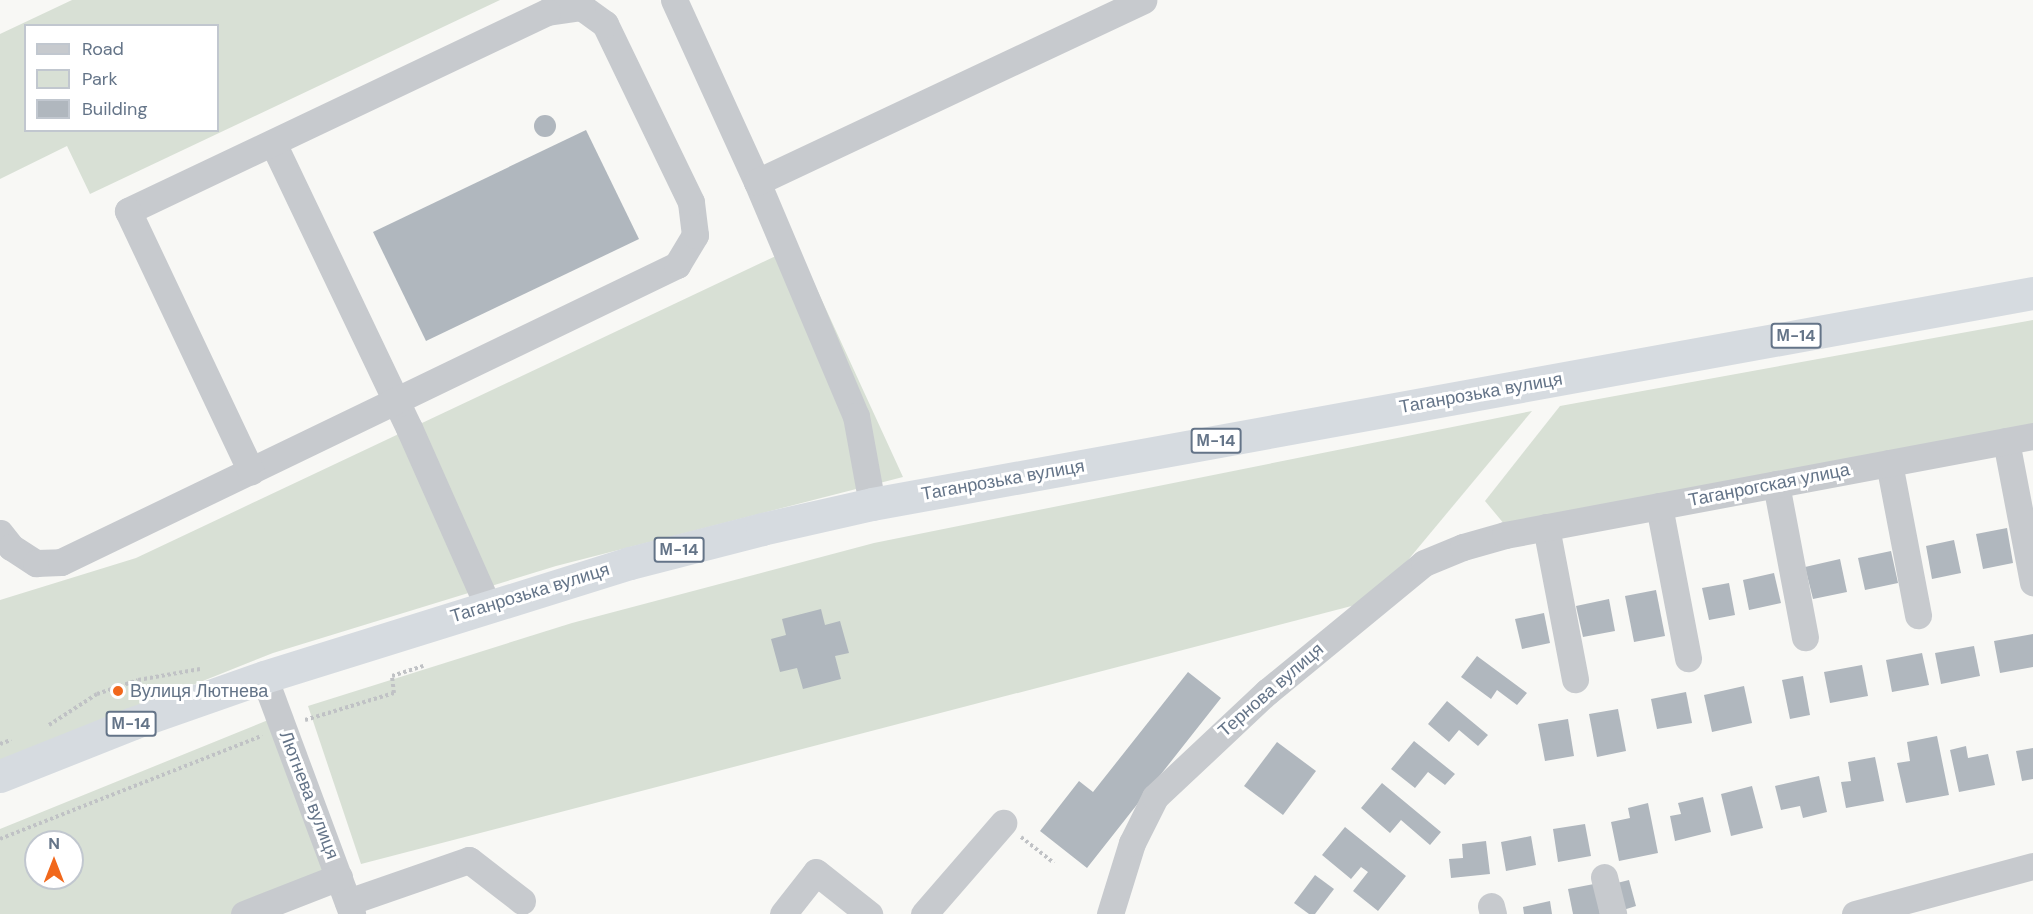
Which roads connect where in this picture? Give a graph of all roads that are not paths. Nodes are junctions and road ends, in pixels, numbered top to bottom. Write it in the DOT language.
graph roads {
  1 [pos="674,0"];
  2 [pos="1143,0"];
  3 [pos="273,143"];
  4 [pos="757,182"];
  5 [pos="2033,293"];
  6 [pos="396,400"];
  7 [pos="2033,436"];
  8 [pos="2006,441"];
  9 [pos="1889,463"];
  10 [pos="251,471"];
  11 [pos="1776,484"];
  12 [pos="872,504"];
  13 [pos="1659,506"];
  14 [pos="1546,527"];
  15 [pos="0,533"];
  16 [pos="1505,535"];
  17 [pos="2033,582"];
  18 [pos="488,606"];
  19 [pos="1918,615"];
  20 [pos="1804,637"];
  21 [pos="1688,658"];
  22 [pos="264,677"];
  23 [pos="1575,679"];
  24 [pos="0,776"];
  25 [pos="1004,823"];
  26 [pos="2033,866"];
  27 [pos="339,877"];
  28 [pos="1604,877"];
  29 [pos="522,901"];
  30 [pos="350,908"];
  31 [pos="244,914"];
  32 [pos="783,914"];
  33 [pos="869,914"];
  34 [pos="924,914"];
  35 [pos="1110,914"];
  36 [pos="1613,914"];
  37 [pos="1855,914"];
  1 -- 4 [label="street"];
  2 -- 4 [label="street"];
  3 -- 6 [label="street"];
  3 -- 6 [label="street"];
  3 -- 10 [label="street"];
  4 -- 12 [label="street"];
  5 -- 12 [label="highway, Таганрозька вулиця / М-14"];
  6 -- 10 [label="street"];
  6 -- 18 [label="street"];
  7 -- 8 [label="street, Таганрогская улица"];
  8 -- 9 [label="street, Таганрогская улица"];
  8 -- 17 [label="street"];
  9 -- 11 [label="street, Таганрогская улица"];
  9 -- 19 [label="street"];
  10 -- 15 [label="street"];
  11 -- 13 [label="street, Таганрогская улица"];
  11 -- 20 [label="street"];
  12 -- 18 [label="highway, Таганрозька вулиця / М-14"];
  13 -- 14 [label="street, Таганрогская улица"];
  13 -- 21 [label="street"];
  14 -- 16 [label="street, Таганрогская улица"];
  14 -- 23 [label="street"];
  16 -- 35 [label="street, Тернова вулиця"];
  18 -- 22 [label="highway, Таганрозька вулиця / М-14"];
  22 -- 24 [label="highway, Таганрозька вулиця / М-14"];
  22 -- 27 [label="street, Лютнева вулиця"];
  25 -- 34 [label="street"];
  26 -- 37 [label="street"];
  27 -- 30 [label="street, Лютнева вулиця"];
  27 -- 31 [label="street"];
  28 -- 36 [label="street"];
  29 -- 30 [label="street"];
  32 -- 33 [label="street"];
}
